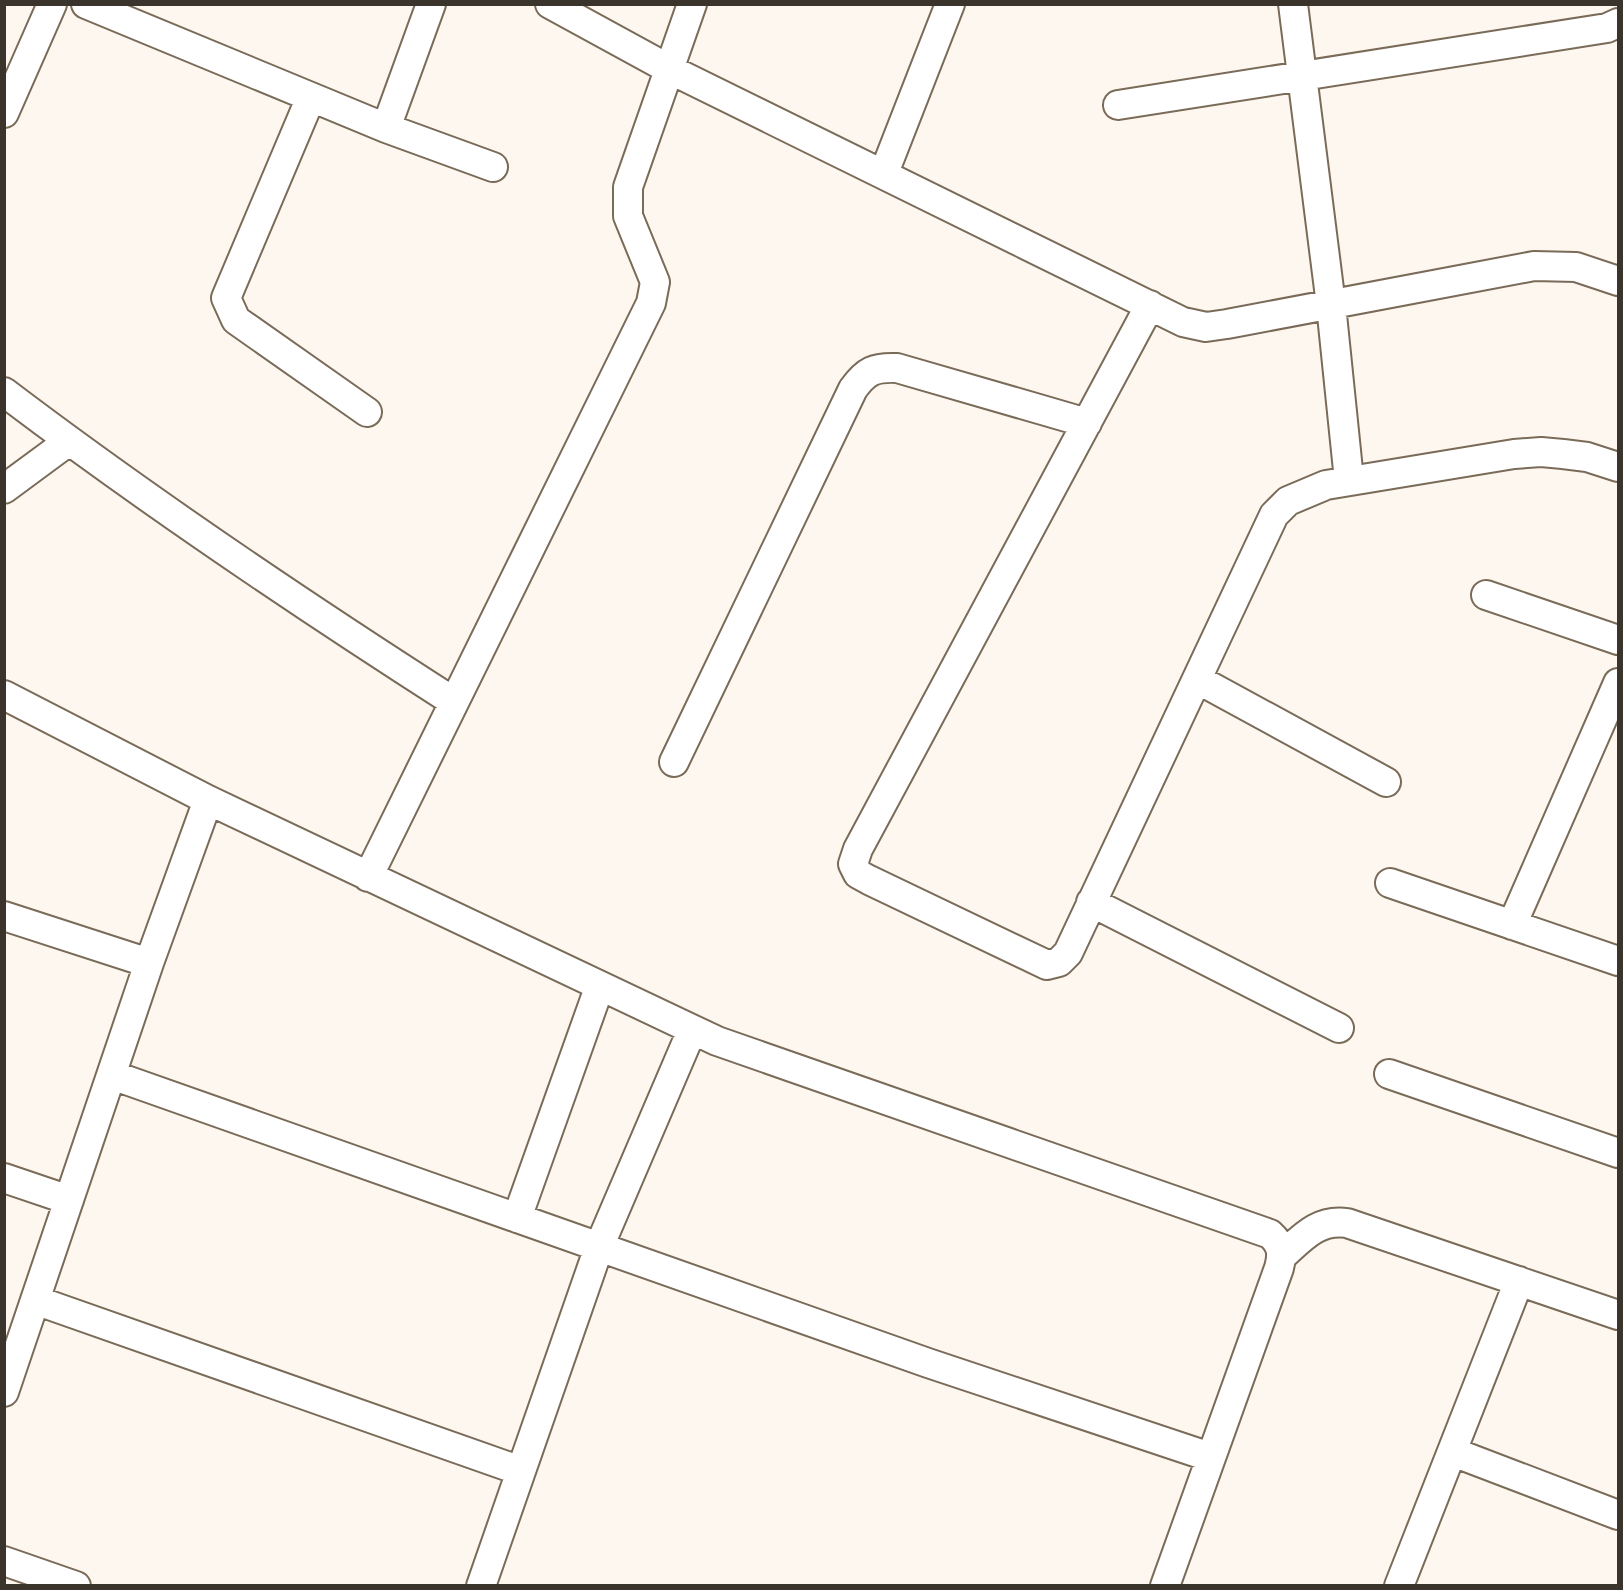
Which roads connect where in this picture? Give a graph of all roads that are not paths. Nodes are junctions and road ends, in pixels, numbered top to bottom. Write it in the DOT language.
graph roads {
  1 [pos="52,4"];
  2 [pos="86,4"];
  3 [pos="431,4"];
  4 [pos="550,4"];
  5 [pos="692,4"];
  6 [pos="950,4"];
  7 [pos="1293,4"];
  8 [pos="1618,23"];
  9 [pos="669,69"];
  10 [pos="1303,76"];
  11 [pos="310,97"];
  12 [pos="1118,105"];
  13 [pos="4,113"];
  14 [pos="386,128"];
  15 [pos="493,167"];
  16 [pos="885,173"];
  17 [pos="1618,281"];
  18 [pos="1150,305"];
  19 [pos="1330,305"];
  20 [pos="4,392"];
  21 [pos="367,412"];
  22 [pos="1087,423"];
  23 [pos="69,441"];
  24 [pos="1618,468"];
  25 [pos="1349,480"];
  26 [pos="4,489"];
  27 [pos="1486,595"];
  28 [pos="1618,640"];
  29 [pos="1197,679"];
  30 [pos="1618,683"];
  31 [pos="4,695"];
  32 [pos="454,702"];
  33 [pos="674,762"];
  34 [pos="1386,782"];
  35 [pos="208,800"];
  36 [pos="368,877"];
  37 [pos="1390,883"];
  38 [pos="1091,902"];
  39 [pos="4,916"];
  40 [pos="1512,924"];
  41 [pos="1618,961"];
  42 [pos="149,963"];
  43 [pos="599,988"];
  44 [pos="1339,1028"];
  45 [pos="692,1029"];
  46 [pos="1389,1074"];
  47 [pos="112,1075"];
  48 [pos="1618,1153"];
  49 [pos="4,1178"];
  50 [pos="69,1200"];
  51 [pos="517,1218"];
  52 [pos="599,1247"];
  53 [pos="1283,1255"];
  54 [pos="1520,1281"];
  55 [pos="35,1300"];
  56 [pos="1618,1315"];
  57 [pos="4,1392"];
  58 [pos="1453,1452"];
  59 [pos="1210,1457"];
  60 [pos="521,1471"];
  61 [pos="1618,1515"];
  62 [pos="4,1561"];
  63 [pos="76,1586"];
  64 [pos="481,1586"];
  65 [pos="1165,1586"];
  66 [pos="1399,1586"];
  1 -- 13 [label="street"];
  2 -- 11 [label="street"];
  3 -- 14 [label="street"];
  4 -- 9 [label="street"];
  5 -- 9 [label="street"];
  6 -- 16 [label="street"];
  7 -- 10 [label="street"];
  8 -- 10 [label="street"];
  9 -- 16 [label="street"];
  9 -- 32 [label="street"];
  10 -- 12 [label="street"];
  10 -- 19 [label="street"];
  11 -- 14 [label="street"];
  11 -- 21 [label="street"];
  14 -- 15 [label="street"];
  16 -- 18 [label="street"];
  17 -- 19 [label="street"];
  18 -- 19 [label="street"];
  18 -- 22 [label="street"];
  19 -- 25 [label="street"];
  20 -- 23 [label="street"];
  22 -- 33 [label="street"];
  22 -- 38 [label="street"];
  23 -- 26 [label="street"];
  23 -- 32 [label="street"];
  24 -- 25 [label="street"];
  25 -- 29 [label="street"];
  27 -- 28 [label="street"];
  29 -- 34 [label="street"];
  29 -- 38 [label="street"];
  30 -- 40 [label="street"];
  31 -- 35 [label="street"];
  32 -- 36 [label="street"];
  35 -- 36 [label="street"];
  35 -- 42 [label="street"];
  36 -- 43 [label="street"];
  37 -- 40 [label="street"];
  38 -- 44 [label="street"];
  39 -- 42 [label="street"];
  40 -- 41 [label="street"];
  42 -- 47 [label="street"];
  43 -- 45 [label="street"];
  43 -- 51 [label="street"];
  45 -- 52 [label="street"];
  45 -- 53 [label="street"];
  46 -- 48 [label="street"];
  47 -- 50 [label="street"];
  47 -- 51 [label="street"];
  49 -- 50 [label="street"];
  50 -- 55 [label="street"];
  51 -- 52 [label="street"];
  52 -- 59 [label="street"];
  52 -- 60 [label="street"];
  53 -- 54 [label="street"];
  53 -- 59 [label="street"];
  54 -- 56 [label="street"];
  54 -- 58 [label="street"];
  55 -- 57 [label="street"];
  55 -- 60 [label="street"];
  58 -- 61 [label="street"];
  58 -- 66 [label="street"];
  59 -- 65 [label="street"];
  60 -- 64 [label="street"];
  62 -- 63 [label="street"];
}
